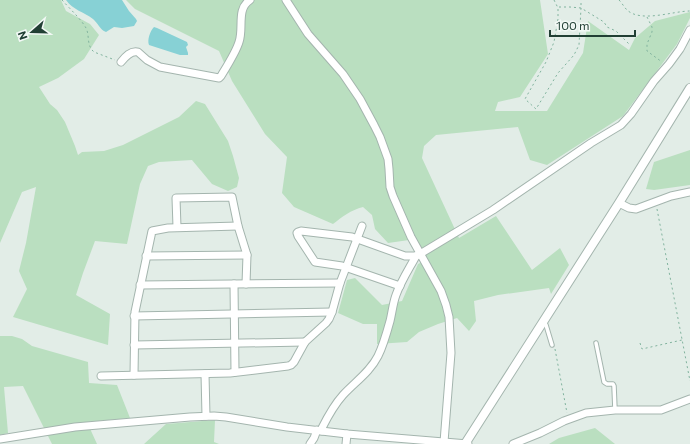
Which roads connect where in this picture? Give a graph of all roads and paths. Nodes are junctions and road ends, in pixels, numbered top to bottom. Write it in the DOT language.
graph roads {
  1 [pos="62,0"];
  2 [pos="250,0"];
  3 [pos="286,0"];
  4 [pos="554,0"];
  5 [pos="582,0"];
  6 [pos="619,0"];
  7 [pos="558,8"];
  8 [pos="581,8"];
  9 [pos="690,11"];
  10 [pos="646,16"];
  11 [pos="690,30"];
  12 [pos="629,44"];
  13 [pos="121,62"];
  14 [pos="668,66"];
  15 [pos="690,88"];
  16 [pos="690,192"];
  17 [pos="656,202"];
  18 [pos="619,203"];
  19 [pos="238,226"];
  20 [pos="362,226"];
  21 [pos="177,227"];
  22 [pos="358,239"];
  23 [pos="247,255"];
  24 [pos="418,255"];
  25 [pos="146,256"];
  26 [pos="346,267"];
  27 [pos="340,283"];
  28 [pos="234,284"];
  29 [pos="246,284"];
  30 [pos="140,285"];
  31 [pos="400,286"];
  32 [pos="332,312"];
  33 [pos="234,314"];
  34 [pos="134,316"];
  35 [pos="543,321"];
  36 [pos="682,340"];
  37 [pos="306,342"];
  38 [pos="596,343"];
  39 [pos="640,343"];
  40 [pos="235,344"];
  41 [pos="134,345"];
  42 [pos="552,345"];
  43 [pos="235,372"];
  44 [pos="205,374"];
  45 [pos="134,375"];
  46 [pos="101,376"];
  47 [pos="690,381"];
  48 [pos="690,399"];
  49 [pos="615,410"];
  50 [pos="206,416"];
  51 [pos="569,419"];
  52 [pos="319,431"];
  53 [pos="347,434"];
  54 [pos="0,439"];
  55 [pos="407,441"];
  56 [pos="444,442"];
  57 [pos="310,444"];
  58 [pos="346,444"];
  59 [pos="465,444"];
  60 [pos="468,444"];
  61 [pos="513,444"];
  1 -- 13 [label="path"];
  2 -- 13 [label="street"];
  3 -- 24 [label="street"];
  4 -- 7 [label="path"];
  5 -- 8 [label="path"];
  6 -- 10 [label="path"];
  7 -- 8 [label="path"];
  7 -- 8 [label="path"];
  8 -- 12 [label="path"];
  9 -- 10 [label="path"];
  10 -- 14 [label="path"];
  11 -- 14 [label="street"];
  14 -- 24 [label="street"];
  15 -- 18 [label="street"];
  16 -- 17 [label="street"];
  17 -- 18 [label="street"];
  17 -- 36 [label="path"];
  18 -- 35 [label="street"];
  19 -- 21 [label="street"];
  19 -- 21 [label="street"];
  19 -- 23 [label="street"];
  20 -- 22 [label="street"];
  21 -- 25 [label="street"];
  22 -- 24 [label="street"];
  22 -- 26 [label="street"];
  22 -- 26 [label="street"];
  23 -- 25 [label="street"];
  23 -- 29 [label="street"];
  24 -- 31 [label="street"];
  24 -- 56 [label="street"];
  25 -- 30 [label="street"];
  26 -- 27 [label="street"];
  26 -- 31 [label="street"];
  27 -- 29 [label="street"];
  27 -- 32 [label="street"];
  28 -- 29 [label="street"];
  28 -- 30 [label="street"];
  28 -- 33 [label="street"];
  30 -- 34 [label="street"];
  31 -- 52 [label="street"];
  32 -- 33 [label="street"];
  32 -- 37 [label="street"];
  33 -- 34 [label="street"];
  33 -- 40 [label="street"];
  34 -- 41 [label="street"];
  35 -- 42 [label="lane"];
  35 -- 59 [label="street"];
  36 -- 39 [label="path"];
  36 -- 47 [label="path"];
  37 -- 40 [label="street"];
  37 -- 43 [label="street"];
  38 -- 49 [label="lane"];
  40 -- 41 [label="street"];
  40 -- 43 [label="street"];
  41 -- 45 [label="street"];
  42 -- 51 [label="path"];
  43 -- 44 [label="street"];
  44 -- 45 [label="street"];
  44 -- 50 [label="street"];
  45 -- 46 [label="street"];
  48 -- 49 [label="street"];
  49 -- 51 [label="street"];
  50 -- 52 [label="street"];
  50 -- 54 [label="street"];
  51 -- 61 [label="street"];
  52 -- 53 [label="street"];
  52 -- 57 [label="street"];
  53 -- 55 [label="street"];
  53 -- 58 [label="street"];
  55 -- 56 [label="street"];
  56 -- 59 [label="street"];
  59 -- 60 [label="street"];
}
